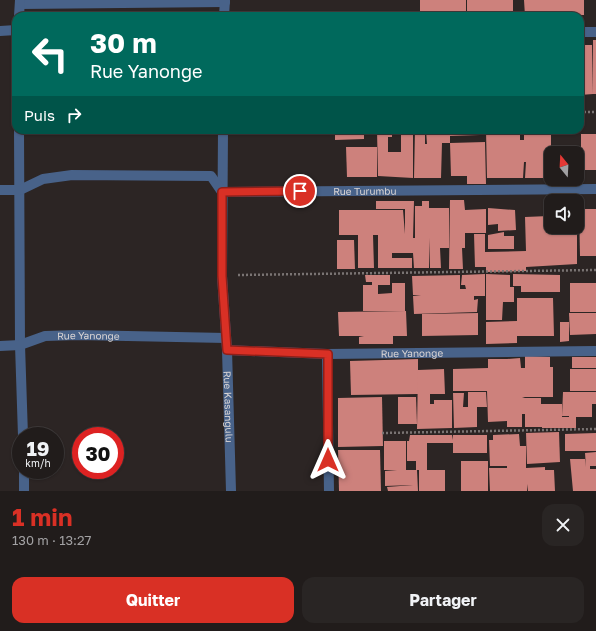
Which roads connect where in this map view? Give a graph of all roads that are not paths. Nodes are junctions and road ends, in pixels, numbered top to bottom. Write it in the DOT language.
graph roads {
  1 [pos="225,1"];
  2 [pos="20,2"];
  3 [pos="224,12"];
  4 [pos="12,30"];
  5 [pos="0,31"];
  6 [pos="584,32"];
  7 [pos="596,32"];
  8 [pos="19,134"];
  9 [pos="223,134"];
  10 [pos="596,189"];
  11 [pos="0,190"];
  12 [pos="20,190"];
  13 [pos="222,192"];
  14 [pos="226,338"];
  15 [pos="0,346"];
  16 [pos="20,346"];
  17 [pos="227,350"];
  18 [pos="596,351"];
  19 [pos="328,354"];
  20 [pos="23,427"];
  21 [pos="24,479"];
  22 [pos="24,491"];
  23 [pos="231,491"];
  24 [pos="328,491"];
  1 -- 2 [label="street"];
  1 -- 3 [label="street"];
  4 -- 5 [label="street"];
  6 -- 7 [label="street"];
  8 -- 12 [label="street"];
  9 -- 13 [label="street, Rue Kasangulu"];
  10 -- 13 [label="street, Rue Turumbu"];
  11 -- 12 [label="street"];
  12 -- 13 [label="street"];
  12 -- 16 [label="street"];
  13 -- 14 [label="street, Rue Kasangulu"];
  14 -- 16 [label="street, Rue Yanonge"];
  14 -- 17 [label="street, Rue Kasangulu"];
  15 -- 16 [label="street, Rue Yanonge"];
  16 -- 20 [label="street"];
  17 -- 19 [label="street, Rue Yanonge"];
  17 -- 23 [label="street, Rue Kasangulu"];
  18 -- 19 [label="street, Rue Yanonge"];
  19 -- 24 [label="street"];
  21 -- 22 [label="street"];
}
